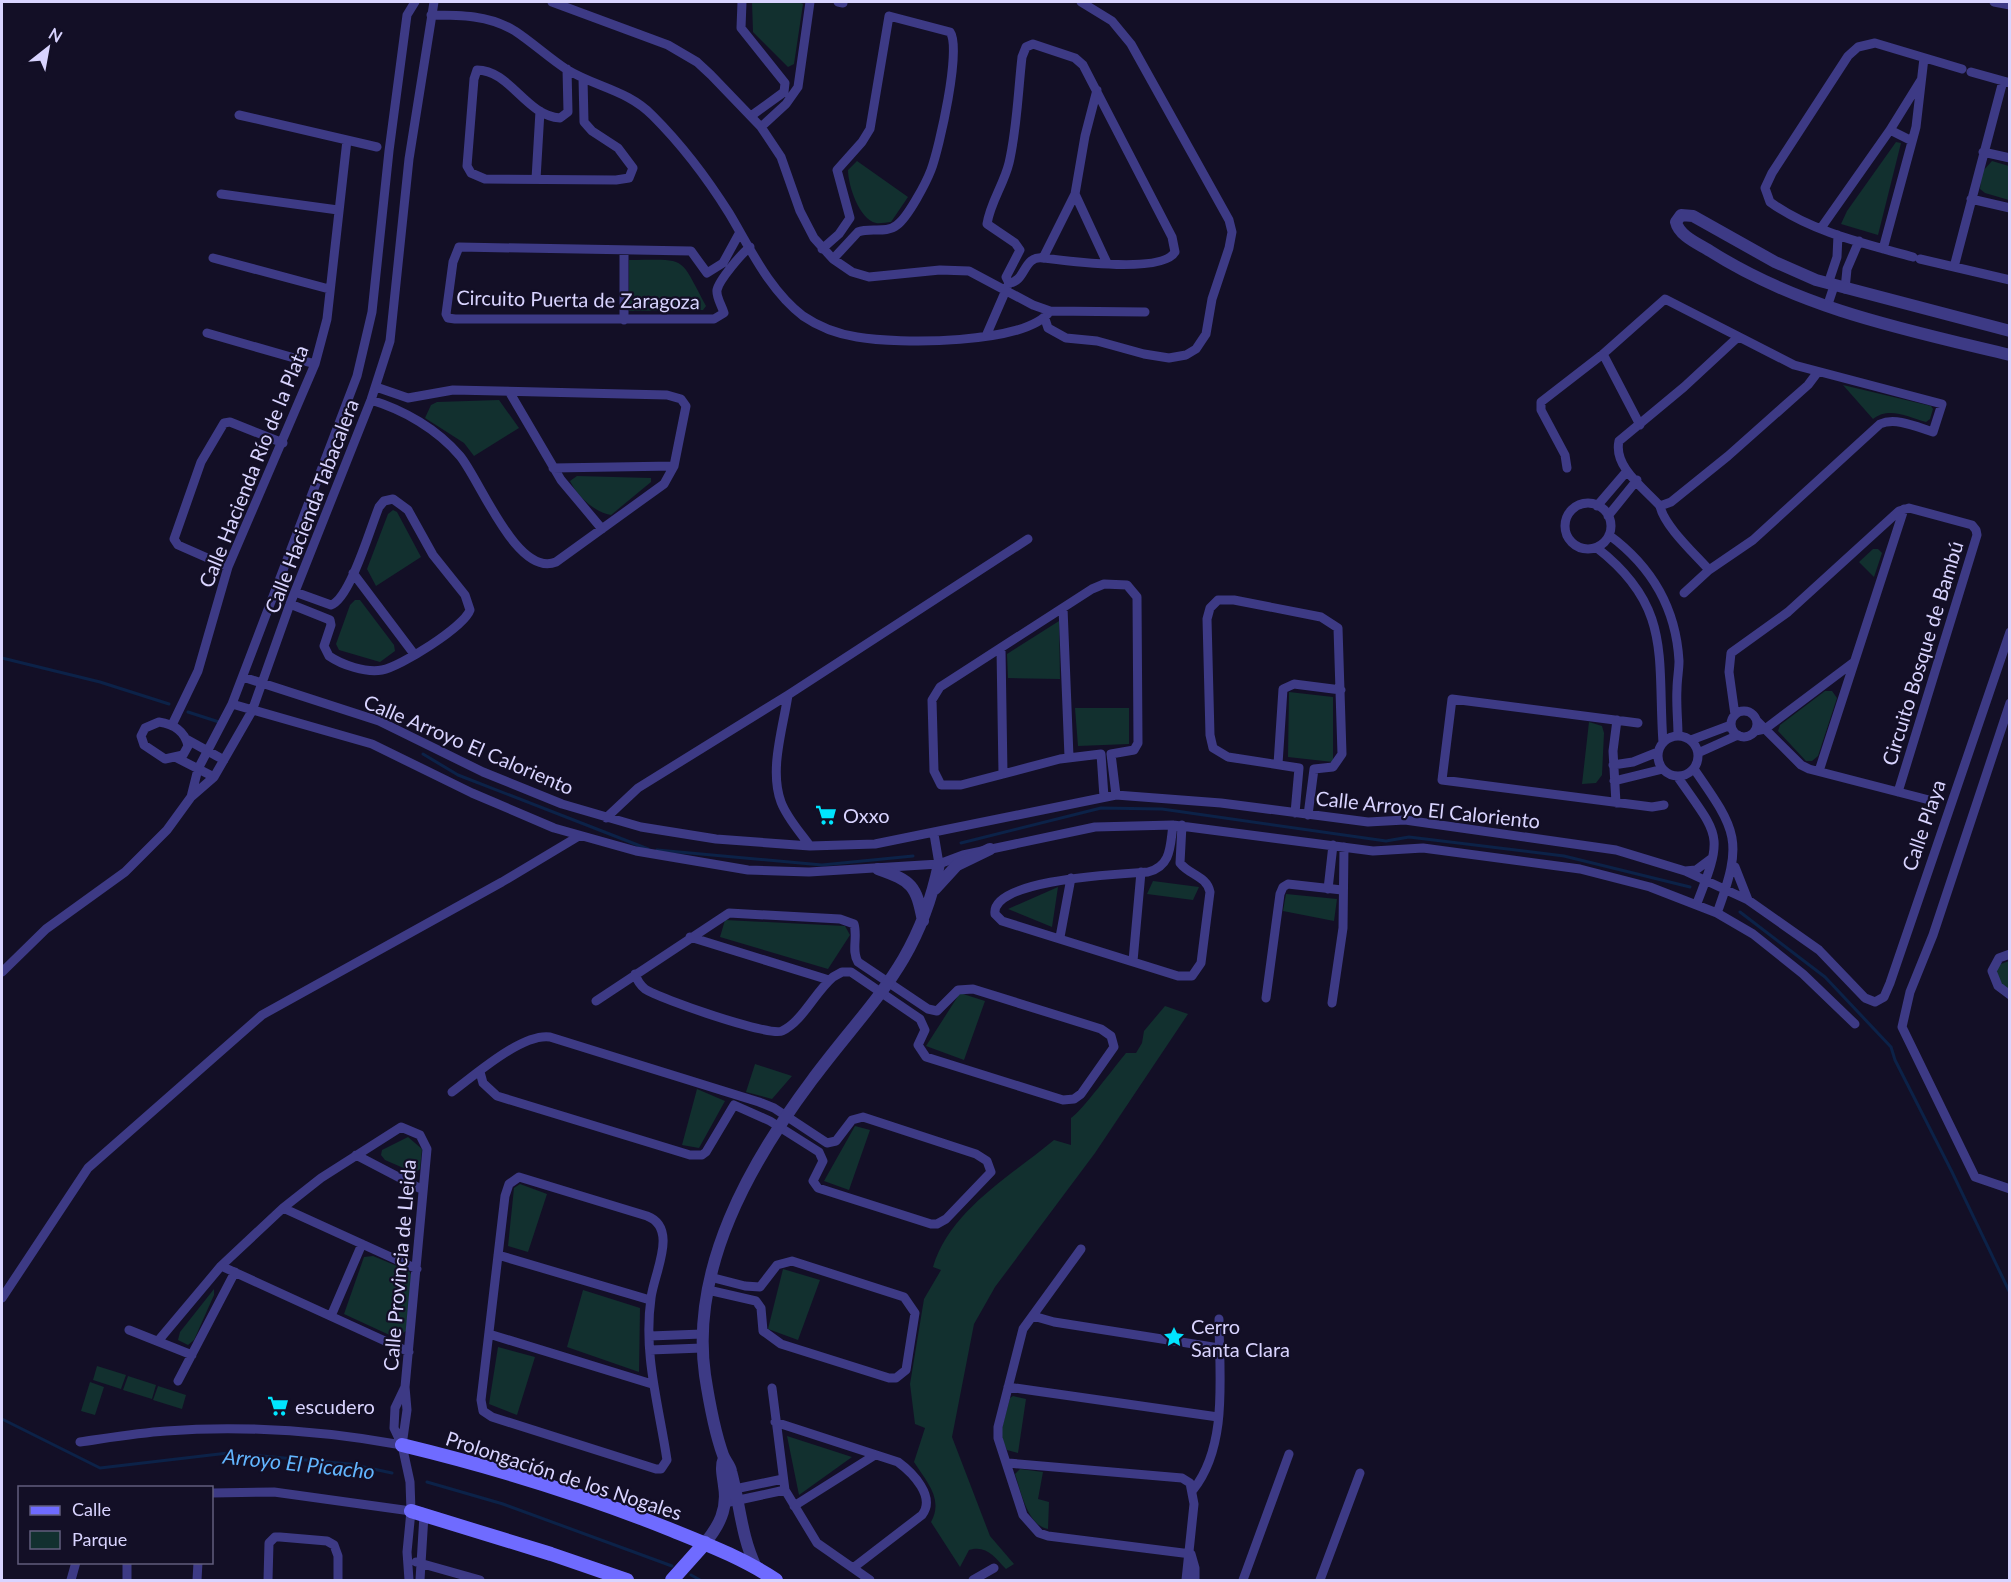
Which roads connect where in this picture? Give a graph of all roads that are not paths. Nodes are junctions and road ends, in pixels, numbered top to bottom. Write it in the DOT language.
graph roads {
  1 [pos="415,2"];
  2 [pos="434,2"];
  3 [pos="552,2"];
  4 [pos="742,2"];
  5 [pos="810,2"];
  6 [pos="1081,2"];
  7 [pos="1994,2"];
  8 [pos="2010,5"];
  9 [pos="431,15"];
  10 [pos="1924,58"];
  11 [pos="567,69"];
  12 [pos="583,78"];
  13 [pos="1922,78"];
  14 [pos="2006,82"];
  15 [pos="1097,90"];
  16 [pos="540,111"];
  17 [pos="239,115"];
  18 [pos="751,116"];
  19 [pos="761,127"];
  20 [pos="1890,130"];
  21 [pos="347,140"];
  22 [pos="1912,141"];
  23 [pos="377,147"];
  24 [pos="1983,152"];
  25 [pos="2010,158"];
  26 [pos="536,179"];
  27 [pos="221,194"];
  28 [pos="1075,194"];
  29 [pos="1971,199"];
  30 [pos="2010,208"];
  31 [pos="338,210"];
  32 [pos="1821,228"];
  33 [pos="740,232"];
  34 [pos="1838,234"];
  35 [pos="1859,241"];
  36 [pos="750,248"];
  37 [pos="822,249"];
  38 [pos="1883,249"];
  39 [pos="624,252"];
  40 [pos="213,258"];
  41 [pos="1043,258"];
  42 [pos="833,260"];
  43 [pos="1107,263"];
  44 [pos="1954,267"];
  45 [pos="1797,273"];
  46 [pos="2010,280"];
  47 [pos="1011,284"];
  48 [pos="1836,286"];
  49 [pos="329,289"];
  50 [pos="1787,293"];
  51 [pos="1827,308"];
  52 [pos="1145,312"];
  53 [pos="1047,315"];
  54 [pos="624,320"];
  55 [pos="2010,331"];
  56 [pos="207,333"];
  57 [pos="986,336"];
  58 [pos="1738,337"];
  59 [pos="1603,354"];
  60 [pos="2010,356"];
  61 [pos="315,364"];
  62 [pos="1817,373"];
  63 [pos="376,387"];
  64 [pos="510,393"];
  65 [pos="371,400"];
  66 [pos="1640,425"];
  67 [pos="283,442"];
  68 [pos="674,466"];
  69 [pos="553,468"];
  70 [pos="1567,468"];
  71 [pos="1627,471"];
  72 [pos="1637,480"];
  73 [pos="1597,506"];
  74 [pos="1660,506"];
  75 [pos="1904,509"];
  76 [pos="1608,516"];
  77 [pos="602,529"];
  78 [pos="1609,535"];
  79 [pos="1028,539"];
  80 [pos="1597,548"];
  81 [pos="228,567"];
  82 [pos="1709,570"];
  83 [pos="353,573"];
  84 [pos="295,592"];
  85 [pos="1684,593"];
  86 [pos="290,604"];
  87 [pos="1063,608"];
  88 [pos="2010,632"];
  89 [pos="1001,649"];
  90 [pos="414,654"];
  91 [pos="2006,657"];
  92 [pos="1854,662"];
  93 [pos="243,676"];
  94 [pos="262,684"];
  95 [pos="1341,690"];
  96 [pos="788,695"];
  97 [pos="2010,703"];
  98 [pos="232,704"];
  99 [pos="252,711"];
  100 [pos="1740,713"];
  101 [pos="1617,720"];
  102 [pos="1638,723"];
  103 [pos="1731,725"];
  104 [pos="172,726"];
  105 [pos="1759,727"];
  106 [pos="1738,735"];
  107 [pos="1678,736"];
  108 [pos="186,739"];
  109 [pos="1691,740"];
  110 [pos="1661,748"];
  111 [pos="209,751"];
  112 [pos="1698,753"];
  113 [pos="1101,754"];
  114 [pos="1111,754"];
  115 [pos="177,758"];
  116 [pos="1069,758"];
  117 [pos="224,760"];
  118 [pos="1278,764"];
  119 [pos="1613,765"];
  120 [pos="1299,768"];
  121 [pos="198,769"];
  122 [pos="1314,769"];
  123 [pos="1663,769"];
  124 [pos="1694,769"];
  125 [pos="1819,771"];
  126 [pos="1003,774"];
  127 [pos="1677,776"];
  128 [pos="214,777"];
  129 [pos="1614,781"];
  130 [pos="1898,792"];
  131 [pos="1116,795"];
  132 [pos="1104,796"];
  133 [pos="191,797"];
  134 [pos="1933,801"];
  135 [pos="1617,803"];
  136 [pos="1664,805"];
  137 [pos="1295,813"];
  138 [pos="1308,815"];
  139 [pos="606,818"];
  140 [pos="1177,825"];
  141 [pos="1730,828"];
  142 [pos="934,834"];
  143 [pos="1713,834"];
  144 [pos="579,836"];
  145 [pos="1333,845"];
  146 [pos="810,846"];
  147 [pos="1344,847"];
  148 [pos="990,849"];
  149 [pos="1714,856"];
  150 [pos="1733,861"];
  151 [pos="939,864"];
  152 [pos="878,868"];
  153 [pos="1685,871"];
  154 [pos="1141,872"];
  155 [pos="1071,878"];
  156 [pos="1706,880"];
  157 [pos="1328,888"];
  158 [pos="934,890"];
  159 [pos="1342,890"];
  160 [pos="1726,890"];
  161 [pos="1748,900"];
  162 [pos="1697,903"];
  163 [pos="1717,913"];
  164 [pos="923,921"];
  165 [pos="690,937"];
  166 [pos="1060,937"];
  167 [pos="2010,954"];
  168 [pos="1133,961"];
  169 [pos="2,972"];
  170 [pos="635,974"];
  171 [pos="829,980"];
  172 [pos="886,988"];
  173 [pos="2010,995"];
  174 [pos="1266,998"];
  175 [pos="596,1001"];
  176 [pos="1875,1002"];
  177 [pos="1332,1004"];
  178 [pos="1855,1024"];
  179 [pos="480,1072"];
  180 [pos="452,1092"];
  181 [pos="735,1094"];
  182 [pos="734,1106"];
  183 [pos="786,1116"];
  184 [pos="779,1127"];
  185 [pos="356,1155"];
  186 [pos="2010,1189"];
  187 [pos="423,1190"];
  188 [pos="283,1208"];
  189 [pos="362,1244"];
  190 [pos="1081,1249"];
  191 [pos="498,1255"];
  192 [pos="221,1266"];
  193 [pos="417,1269"];
  194 [pos="235,1272"];
  195 [pos="710,1277"];
  196 [pos="708,1290"];
  197 [pos="2,1298"];
  198 [pos="650,1300"];
  199 [pos="331,1316"];
  200 [pos="1033,1316"];
  201 [pos="1219,1318"];
  202 [pos="129,1330"];
  203 [pos="489,1334"];
  204 [pos="702,1334"];
  205 [pos="650,1336"];
  206 [pos="158,1341"];
  207 [pos="702,1348"];
  208 [pos="1219,1348"];
  209 [pos="650,1350"];
  210 [pos="409,1352"];
  211 [pos="192,1355"];
  212 [pos="178,1381"];
  213 [pos="652,1384"];
  214 [pos="1008,1387"];
  215 [pos="772,1388"];
  216 [pos="1218,1417"];
  217 [pos="775,1422"];
  218 [pos="80,1442"];
  219 [pos="402,1444"];
  220 [pos="1289,1454"];
  221 [pos="875,1455"];
  222 [pos="1008,1463"];
  223 [pos="1360,1473"];
  224 [pos="783,1479"];
  225 [pos="785,1490"];
  226 [pos="1193,1490"];
  227 [pos="213,1492"];
  228 [pos="730,1496"];
  229 [pos="411,1506"];
  230 [pos="794,1506"];
  231 [pos="424,1515"];
  232 [pos="705,1543"];
  233 [pos="1191,1554"];
  234 [pos="407,1562"];
  235 [pos="421,1562"];
  236 [pos="76,1564"];
  237 [pos="127,1564"];
  238 [pos="198,1564"];
  239 [pos="756,1567"];
  240 [pos="853,1568"];
  241 [pos="993,1568"];
  242 [pos="71,1581"];
  243 [pos="127,1581"];
  244 [pos="197,1581"];
  245 [pos="268,1581"];
  246 [pos="338,1581"];
  247 [pos="409,1581"];
  248 [pos="420,1581"];
  249 [pos="480,1581"];
  250 [pos="627,1581"];
  251 [pos="672,1581"];
  252 [pos="776,1581"];
  253 [pos="870,1581"];
  254 [pos="973,1581"];
  255 [pos="1186,1581"];
  256 [pos="1195,1581"];
  257 [pos="1244,1581"];
  258 [pos="1320,1581"];
  1 -- 93 [label="street"];
  2 -- 9 [label="street, Calle Hacienda Tabacalera"];
  3 -- 18 [label="street"];
  4 -- 18 [label="street"];
  5 -- 19 [label="street"];
  6 -- 53 [label="street"];
  7 -- 8 [label="street"];
  9 -- 11 [label="street"];
  9 -- 63 [label="street, Calle Hacienda Tabacalera"];
  10 -- 13 [label="street"];
  10 -- 14 [label="street"];
  10 -- 32 [label="street"];
  11 -- 12 [label="street"];
  11 -- 16 [label="street"];
  12 -- 26 [label="street"];
  12 -- 33 [label="street"];
  13 -- 20 [label="street"];
  13 -- 22 [label="street"];
  14 -- 24 [label="street"];
  15 -- 28 [label="street"];
  15 -- 43 [label="street"];
  15 -- 47 [label="street"];
  16 -- 26 [label="street"];
  16 -- 26 [label="street"];
  17 -- 21 [label="street"];
  18 -- 19 [label="street"];
  19 -- 37 [label="street"];
  20 -- 22 [label="street"];
  20 -- 32 [label="street"];
  21 -- 23 [label="street"];
  21 -- 31 [label="street, Calle Hacienda Río de la Plata"];
  22 -- 38 [label="street"];
  24 -- 25 [label="street"];
  24 -- 29 [label="street"];
  27 -- 31 [label="street"];
  28 -- 41 [label="street"];
  28 -- 43 [label="street"];
  29 -- 30 [label="street"];
  29 -- 44 [label="street"];
  31 -- 49 [label="street, Calle Hacienda Río de la Plata"];
  32 -- 34 [label="street"];
  33 -- 36 [label="street"];
  33 -- 39 [label="street, Circuito Puerta de Zaragoza"];
  34 -- 35 [label="street"];
  34 -- 48 [label="street"];
  35 -- 38 [label="street"];
  35 -- 48 [label="street"];
  36 -- 54 [label="street, Circuito Puerta de Zaragoza"];
  36 -- 57 [label="street"];
  37 -- 42 [label="street"];
  37 -- 42 [label="street"];
  38 -- 44 [label="street"];
  39 -- 54 [label="street"];
  39 -- 54 [label="street, Circuito Puerta de Zaragoza"];
  40 -- 49 [label="street"];
  41 -- 43 [label="street"];
  41 -- 47 [label="street"];
  42 -- 47 [label="street"];
  44 -- 46 [label="street"];
  45 -- 48 [label="street"];
  45 -- 50 [label="street"];
  45 -- 50 [label="street"];
  47 -- 53 [label="street"];
  47 -- 57 [label="street"];
  48 -- 51 [label="street"];
  48 -- 55 [label="street"];
  49 -- 61 [label="street, Calle Hacienda Río de la Plata"];
  50 -- 51 [label="street"];
  51 -- 60 [label="street"];
  52 -- 53 [label="street"];
  53 -- 57 [label="street"];
  56 -- 61 [label="street"];
  58 -- 59 [label="street"];
  58 -- 62 [label="street"];
  58 -- 66 [label="street"];
  59 -- 66 [label="street"];
  59 -- 70 [label="street"];
  61 -- 67 [label="street, Calle Hacienda Río de la Plata"];
  62 -- 74 [label="street"];
  62 -- 82 [label="street"];
  63 -- 64 [label="street"];
  63 -- 65 [label="street, Calle Hacienda Tabacalera"];
  64 -- 68 [label="street"];
  64 -- 69 [label="street"];
  65 -- 77 [label="street"];
  65 -- 84 [label="street, Calle Hacienda Tabacalera"];
  66 -- 71 [label="street"];
  67 -- 81 [label="street, Calle Hacienda Río de la Plata"];
  67 -- 81 [label="street"];
  68 -- 69 [label="street"];
  68 -- 77 [label="street"];
  69 -- 77 [label="street"];
  71 -- 72 [label="street"];
  71 -- 73 [label="street"];
  72 -- 74 [label="street"];
  72 -- 76 [label="street"];
  73 -- 76 [label="street"];
  73 -- 80 [label="street"];
  74 -- 82 [label="street"];
  75 -- 92 [label="street"];
  75 -- 100 [label="street"];
  75 -- 130 [label="street, Circuito Bosque de Bambú"];
  76 -- 78 [label="street"];
  78 -- 80 [label="street"];
  78 -- 107 [label="street"];
  79 -- 96 [label="street"];
  80 -- 110 [label="street"];
  81 -- 104 [label="street, Calle Hacienda Río de la Plata"];
  82 -- 85 [label="street"];
  83 -- 84 [label="street"];
  83 -- 90 [label="street"];
  83 -- 90 [label="street"];
  84 -- 86 [label="street, Calle Hacienda Tabacalera"];
  86 -- 90 [label="street"];
  86 -- 94 [label="street, Calle Hacienda Tabacalera"];
  87 -- 89 [label="street"];
  87 -- 114 [label="street"];
  87 -- 116 [label="street"];
  88 -- 91 [label="street, Calle Playa"];
  89 -- 126 [label="street"];
  89 -- 126 [label="street"];
  91 -- 176 [label="street, Calle Playa"];
  92 -- 105 [label="street"];
  92 -- 125 [label="street"];
  93 -- 94 [label="street, Calle Arroyo El Caloriento"];
  93 -- 98 [label="street"];
  94 -- 99 [label="street, Calle Hacienda Tabacalera"];
  94 -- 139 [label="street, Calle Arroyo El Caloriento"];
  95 -- 118 [label="street"];
  95 -- 118 [label="street"];
  95 -- 122 [label="street"];
  96 -- 139 [label="street"];
  96 -- 146 [label="street"];
  97 -- 186 [label="street"];
  98 -- 99 [label="street, Calle Arroyo El Caloriento"];
  98 -- 111 [label="street"];
  99 -- 117 [label="street, Calle Hacienda Tabacalera"];
  99 -- 144 [label="street, Calle Arroyo El Caloriento"];
  100 -- 103 [label="street"];
  100 -- 105 [label="street"];
  101 -- 102 [label="street"];
  101 -- 119 [label="street"];
  101 -- 135 [label="street"];
  103 -- 106 [label="street"];
  103 -- 109 [label="street"];
  104 -- 108 [label="street"];
  104 -- 115 [label="street"];
  105 -- 106 [label="street"];
  105 -- 125 [label="street, Circuito Bosque de Bambú"];
  106 -- 112 [label="street"];
  107 -- 109 [label="street"];
  107 -- 110 [label="street"];
  108 -- 111 [label="street"];
  108 -- 115 [label="street"];
  109 -- 112 [label="street"];
  110 -- 119 [label="street"];
  110 -- 123 [label="street"];
  111 -- 117 [label="street"];
  111 -- 121 [label="street"];
  112 -- 124 [label="street"];
  113 -- 114 [label="street"];
  113 -- 116 [label="street"];
  113 -- 132 [label="street"];
  114 -- 131 [label="street"];
  115 -- 121 [label="street"];
  116 -- 126 [label="street"];
  117 -- 128 [label="street, Calle Hacienda Tabacalera"];
  118 -- 120 [label="street"];
  119 -- 129 [label="street"];
  120 -- 122 [label="street"];
  120 -- 137 [label="street"];
  121 -- 128 [label="street"];
  121 -- 133 [label="street"];
  122 -- 138 [label="street"];
  123 -- 127 [label="street"];
  123 -- 129 [label="street"];
  124 -- 127 [label="street"];
  124 -- 141 [label="street"];
  125 -- 130 [label="street, Circuito Bosque de Bambú"];
  127 -- 143 [label="street"];
  128 -- 133 [label="street, Calle Hacienda Tabacalera"];
  129 -- 135 [label="street"];
  130 -- 134 [label="street, Circuito Bosque de Bambú"];
  131 -- 132 [label="street, Calle Arroyo El Caloriento"];
  131 -- 137 [label="street, Calle Arroyo El Caloriento"];
  132 -- 142 [label="street, Calle Arroyo El Caloriento"];
  133 -- 169 [label="street"];
  135 -- 136 [label="street"];
  137 -- 138 [label="street, Calle Arroyo El Caloriento"];
  138 -- 153 [label="street, Calle Arroyo El Caloriento"];
  139 -- 146 [label="street, Calle Arroyo El Caloriento"];
  140 -- 145 [label="street, Calle Arroyo El Caloriento"];
  140 -- 148 [label="street, Calle Arroyo El Caloriento"];
  140 -- 154 [label="street"];
  140 -- 168 [label="street"];
  141 -- 143 [label="street"];
  141 -- 150 [label="street"];
  142 -- 146 [label="street, Calle Arroyo El Caloriento"];
  142 -- 151 [label="street"];
  143 -- 149 [label="street"];
  144 -- 152 [label="street, Calle Arroyo El Caloriento"];
  144 -- 197 [label="street"];
  145 -- 147 [label="street, Calle Arroyo El Caloriento"];
  145 -- 157 [label="street"];
  147 -- 159 [label="street"];
  147 -- 162 [label="street, Calle Arroyo El Caloriento"];
  148 -- 151 [label="street, Calle Arroyo El Caloriento"];
  148 -- 158 [label="street"];
  149 -- 153 [label="street"];
  149 -- 156 [label="street"];
  150 -- 160 [label="street"];
  150 -- 161 [label="street"];
  151 -- 152 [label="street, Calle Arroyo El Caloriento"];
  151 -- 158 [label="street"];
  152 -- 164 [label="street"];
  153 -- 156 [label="street, Calle Arroyo El Caloriento"];
  154 -- 155 [label="street"];
  154 -- 168 [label="street"];
  155 -- 166 [label="street"];
  155 -- 166 [label="street"];
  156 -- 160 [label="street, Calle Arroyo El Caloriento"];
  156 -- 162 [label="street"];
  157 -- 159 [label="street"];
  157 -- 174 [label="street"];
  158 -- 164 [label="street"];
  159 -- 177 [label="street"];
  160 -- 161 [label="street, Calle Arroyo El Caloriento"];
  160 -- 163 [label="street"];
  161 -- 176 [label="street, Calle Arroyo El Caloriento"];
  162 -- 163 [label="street, Calle Arroyo El Caloriento"];
  163 -- 178 [label="street, Calle Arroyo El Caloriento"];
  164 -- 172 [label="street"];
  165 -- 170 [label="street"];
  165 -- 171 [label="street"];
  165 -- 172 [label="street"];
  166 -- 168 [label="street"];
  167 -- 173 [label="street"];
  170 -- 171 [label="street"];
  170 -- 175 [label="street"];
  171 -- 172 [label="street"];
  172 -- 172 [label="street"];
  172 -- 183 [label="street"];
  179 -- 180 [label="street"];
  179 -- 181 [label="street"];
  179 -- 182 [label="street"];
  181 -- 182 [label="street"];
  181 -- 183 [label="street"];
  182 -- 184 [label="street"];
  183 -- 184 [label="street"];
  183 -- 184 [label="street"];
  184 -- 195 [label="street"];
  185 -- 187 [label="street"];
  185 -- 187 [label="street, Calle Provincia de Lleida"];
  185 -- 188 [label="street, Calle Provincia de Lleida"];
  187 -- 193 [label="street, Calle Provincia de Lleida"];
  188 -- 189 [label="street"];
  188 -- 192 [label="street, Calle Provincia de Lleida"];
  189 -- 193 [label="street"];
  189 -- 199 [label="street"];
  190 -- 200 [label="street"];
  191 -- 198 [label="street"];
  191 -- 198 [label="street"];
  191 -- 203 [label="street"];
  192 -- 194 [label="street"];
  192 -- 206 [label="street, Calle Provincia de Lleida"];
  193 -- 210 [label="street, Calle Provincia de Lleida"];
  194 -- 199 [label="street"];
  194 -- 211 [label="street"];
  195 -- 196 [label="street"];
  195 -- 196 [label="street"];
  196 -- 204 [label="street"];
  198 -- 205 [label="street"];
  199 -- 210 [label="street"];
  200 -- 208 [label="street"];
  200 -- 214 [label="street"];
  201 -- 208 [label="street"];
  202 -- 206 [label="street"];
  203 -- 213 [label="street"];
  203 -- 213 [label="street"];
  204 -- 205 [label="street"];
  204 -- 207 [label="street"];
  205 -- 209 [label="street"];
  206 -- 211 [label="street"];
  207 -- 209 [label="street"];
  207 -- 228 [label="street"];
  208 -- 216 [label="street"];
  209 -- 213 [label="street"];
  210 -- 219 [label="street, Calle Provincia de Lleida"];
  211 -- 212 [label="street"];
  214 -- 216 [label="street"];
  214 -- 222 [label="street"];
  215 -- 217 [label="street"];
  216 -- 226 [label="street"];
  217 -- 221 [label="street"];
  217 -- 224 [label="street"];
  218 -- 219 [label="street, Prolongación de los Nogales"];
  219 -- 229 [label="street, Calle Provincia de Lleida"];
  219 -- 232 [label="main road, Prolongación de los Nogales"];
  220 -- 257 [label="street"];
  221 -- 230 [label="street"];
  221 -- 240 [label="street"];
  222 -- 226 [label="street"];
  222 -- 233 [label="street"];
  223 -- 258 [label="street"];
  224 -- 225 [label="street"];
  224 -- 228 [label="street"];
  225 -- 228 [label="street"];
  225 -- 230 [label="street"];
  226 -- 233 [label="street"];
  227 -- 229 [label="street"];
  228 -- 232 [label="street"];
  228 -- 239 [label="street"];
  229 -- 231 [label="main road"];
  229 -- 234 [label="street, Calle Provincia de Lleida"];
  230 -- 240 [label="street"];
  231 -- 235 [label="street"];
  231 -- 250 [label="main road"];
  232 -- 239 [label="main road, Prolongación de los Nogales"];
  232 -- 251 [label="main road"];
  233 -- 255 [label="street"];
  233 -- 256 [label="street"];
  234 -- 235 [label="street"];
  234 -- 247 [label="street, Calle Provincia de Lleida"];
  235 -- 248 [label="street"];
  235 -- 249 [label="street"];
  236 -- 242 [label="street"];
  237 -- 243 [label="street"];
  238 -- 244 [label="street"];
  239 -- 252 [label="main road, Prolongación de los Nogales"];
  240 -- 253 [label="street"];
  241 -- 254 [label="street"];
  245 -- 246 [label="street"];
}
